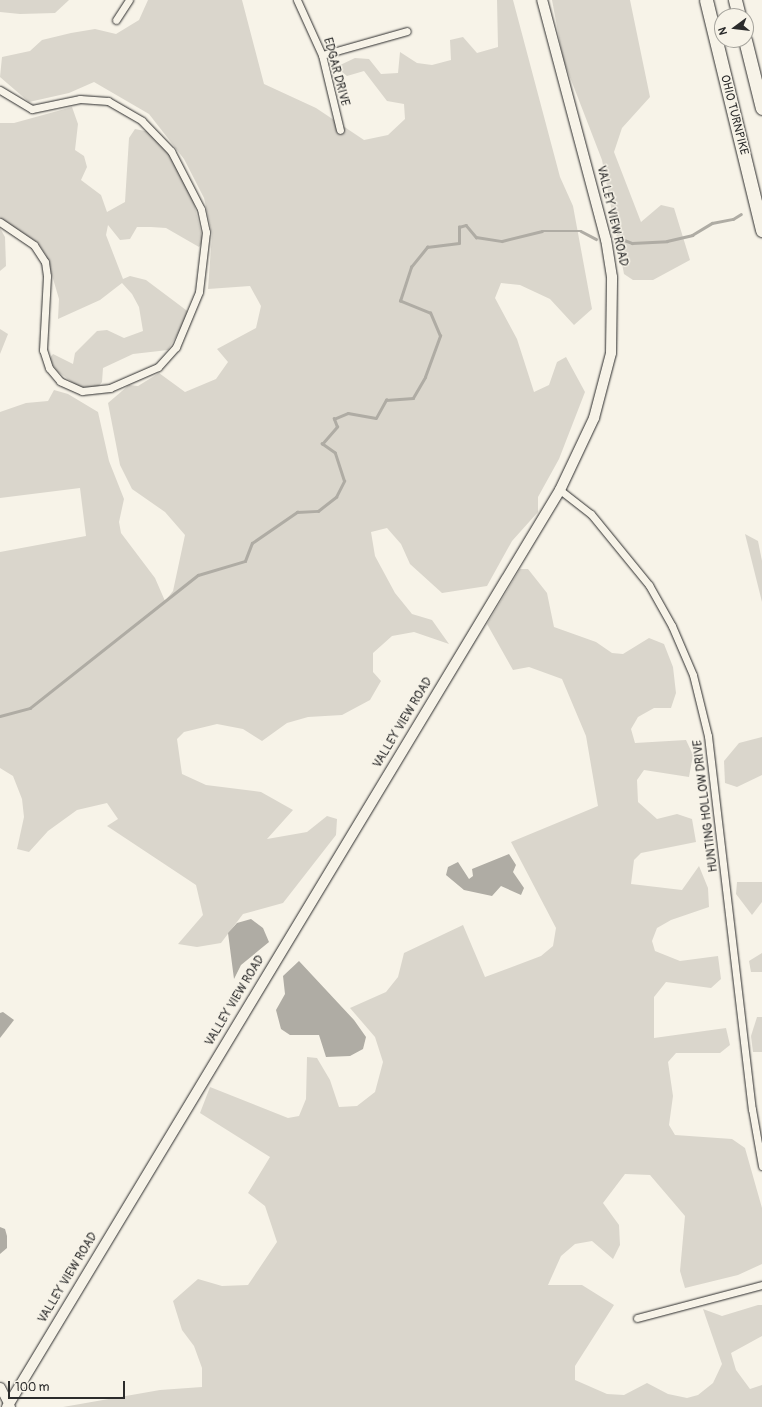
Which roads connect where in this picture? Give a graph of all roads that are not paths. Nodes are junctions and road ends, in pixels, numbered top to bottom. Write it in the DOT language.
graph roads {
  1 [pos="129,0"];
  2 [pos="297,0"];
  3 [pos="542,0"];
  4 [pos="706,0"];
  5 [pos="116,20"];
  6 [pos="407,31"];
  7 [pos="747,48"];
  8 [pos="322,55"];
  9 [pos="0,90"];
  10 [pos="762,108"];
  11 [pos="340,130"];
  12 [pos="0,222"];
  13 [pos="762,230"];
  14 [pos="560,490"];
  15 [pos="762,1166"];
  16 [pos="762,1285"];
  17 [pos="637,1318"];
  18 [pos="0,1387"];
  19 [pos="9,1406"];
  1 -- 5 [label="street"];
  2 -- 8 [label="street, EDGAR DRIVE"];
  3 -- 14 [label="main road, VALLEY VIEW ROAD"];
  4 -- 13 [label="highway, OHIO TURNPIKE"];
  6 -- 8 [label="street"];
  7 -- 10 [label="highway"];
  8 -- 11 [label="street, EDGAR DRIVE"];
  9 -- 12 [label="street"];
  14 -- 15 [label="street, HUNTING HOLLOW DRIVE"];
  14 -- 19 [label="main road, VALLEY VIEW ROAD"];
  16 -- 17 [label="street"];
  18 -- 19 [label="street"];
}
